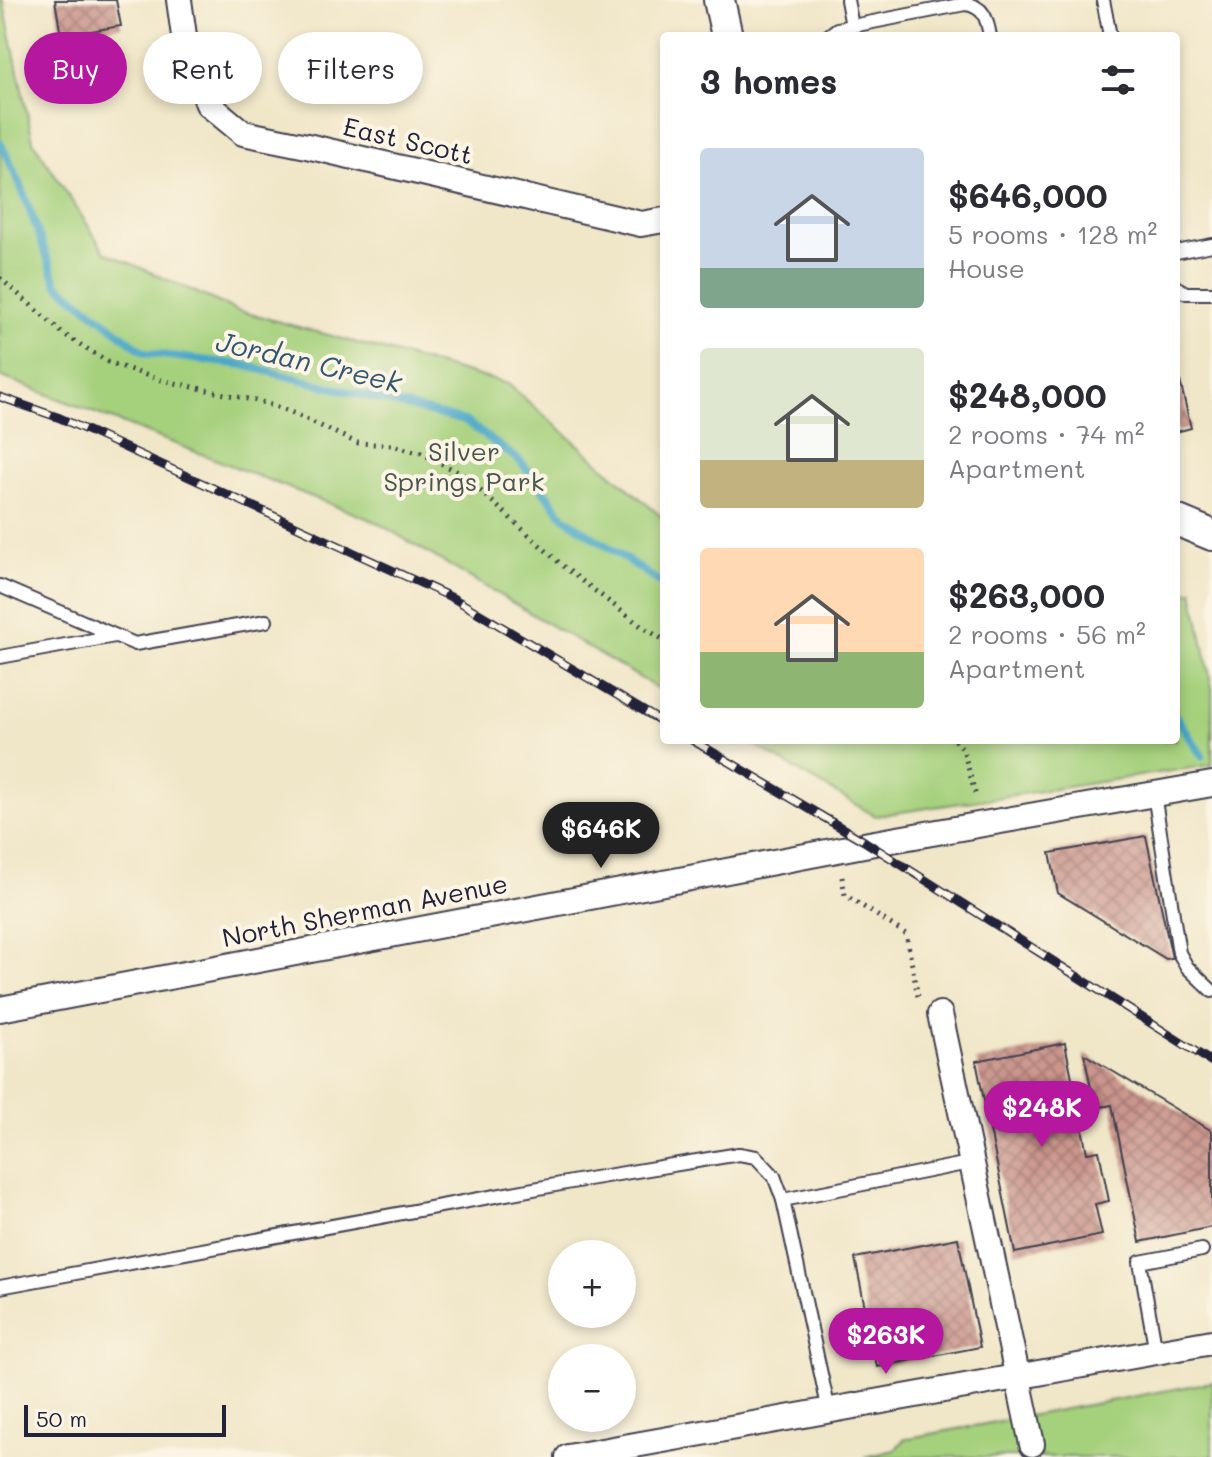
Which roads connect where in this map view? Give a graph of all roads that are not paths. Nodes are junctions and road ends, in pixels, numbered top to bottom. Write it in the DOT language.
graph roads {
  1 [pos="179,0"];
  2 [pos="719,0"];
  3 [pos="847,0"];
  4 [pos="1103,0"];
  5 [pos="852,26"];
  6 [pos="726,32"];
  7 [pos="833,32"];
  8 [pos="989,32"];
  9 [pos="1109,32"];
  10 [pos="660,221"];
  11 [pos="1212,245"];
  12 [pos="1180,251"];
  13 [pos="1180,289"];
  14 [pos="1212,293"];
  15 [pos="1180,522"];
  16 [pos="1212,535"];
  17 [pos="0,586"];
  18 [pos="266,621"];
  19 [pos="116,636"];
  20 [pos="0,657"];
  21 [pos="1212,784"];
  22 [pos="1154,794"];
  23 [pos="1212,991"];
  24 [pos="0,1009"];
  25 [pos="930,1013"];
  26 [pos="974,1162"];
  27 [pos="783,1200"];
  28 [pos="1202,1250"];
  29 [pos="0,1287"];
  30 [pos="1212,1342"];
  31 [pos="1156,1352"];
  32 [pos="1018,1377"];
  33 [pos="829,1411"];
  34 [pos="1032,1444"];
  35 [pos="568,1457"];
  1 -- 10 [label="street, East Scott"];
  2 -- 6 [label="street"];
  3 -- 5 [label="lane"];
  4 -- 9 [label="lane"];
  5 -- 7 [label="lane"];
  5 -- 8 [label="lane"];
  11 -- 12 [label="lane"];
  13 -- 14 [label="lane"];
  15 -- 16 [label="street"];
  17 -- 19 [label="lane"];
  18 -- 19 [label="lane"];
  19 -- 20 [label="lane"];
  21 -- 22 [label="street, North Sherman Avenue"];
  22 -- 23 [label="lane"];
  22 -- 24 [label="street, North Sherman Avenue"];
  25 -- 26 [label="street"];
  26 -- 27 [label="lane"];
  26 -- 32 [label="street"];
  27 -- 29 [label="lane"];
  27 -- 33 [label="lane"];
  28 -- 31 [label="lane"];
  30 -- 31 [label="street"];
  31 -- 32 [label="street"];
  32 -- 33 [label="street"];
  32 -- 34 [label="street"];
  33 -- 35 [label="street"];
}
